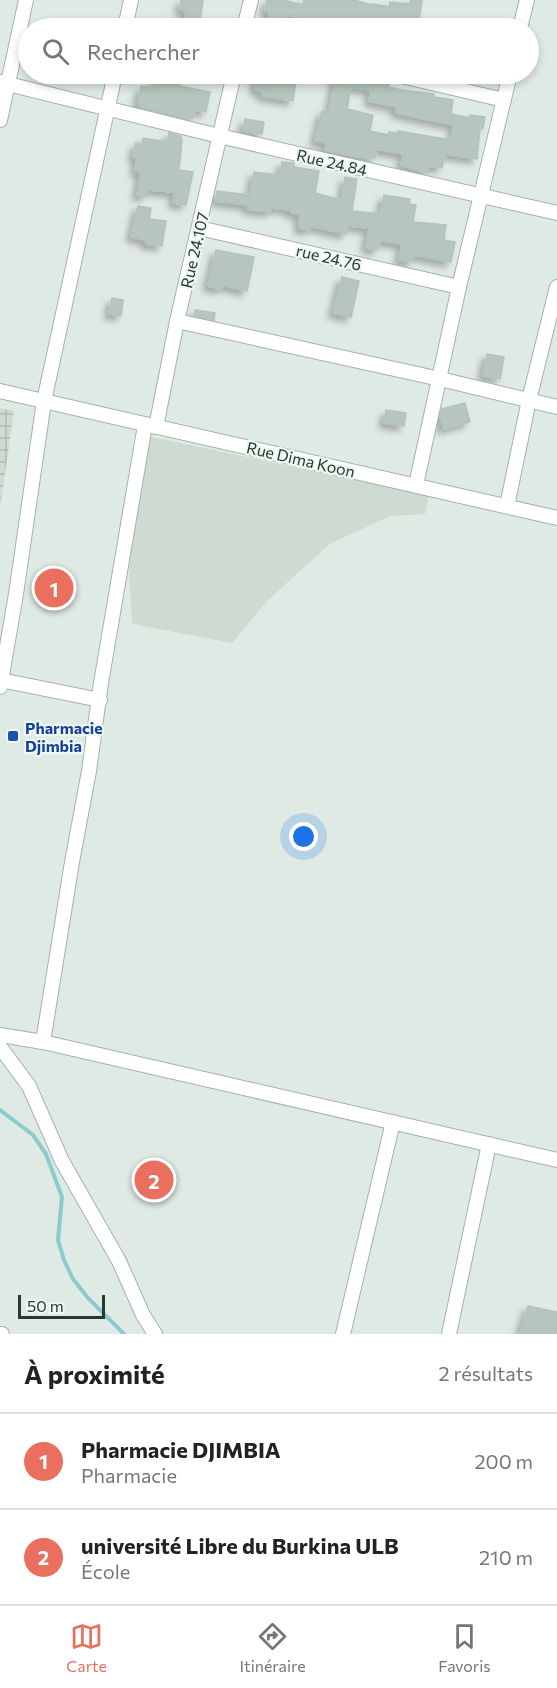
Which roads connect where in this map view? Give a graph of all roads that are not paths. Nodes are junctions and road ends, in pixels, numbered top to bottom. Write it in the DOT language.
graph roads {
  1 [pos="26,0"];
  2 [pos="131,0"];
  3 [pos="251,0"];
  4 [pos="526,0"];
  5 [pos="21,18"];
  6 [pos="127,18"];
  7 [pos="246,18"];
  8 [pos="522,18"];
  9 [pos="18,30"];
  10 [pos="4,83"];
  11 [pos="113,84"];
  12 [pos="232,84"];
  13 [pos="436,84"];
  14 [pos="508,84"];
  15 [pos="504,100"];
  16 [pos="108,108"];
  17 [pos="0,120"];
  18 [pos="219,136"];
  19 [pos="480,195"];
  20 [pos="557,213"];
  21 [pos="199,228"];
  22 [pos="459,287"];
  23 [pos="557,287"];
  24 [pos="555,309"];
  25 [pos="177,321"];
  26 [pos="440,379"];
  27 [pos="0,391"];
  28 [pos="530,400"];
  29 [pos="44,401"];
  30 [pos="557,407"];
  31 [pos="150,426"];
  32 [pos="416,485"];
  33 [pos="507,506"];
  34 [pos="557,518"];
  35 [pos="3,653"];
  36 [pos="1,684"];
  37 [pos="100,700"];
  38 [pos="0,1035"];
  39 [pos="43,1042"];
  40 [pos="0,1047"];
  41 [pos="393,1122"];
  42 [pos="489,1144"];
  43 [pos="557,1160"];
  44 [pos="155,1334"];
  45 [pos="343,1334"];
  46 [pos="449,1334"];
  1 -- 5 [label="street"];
  2 -- 6 [label="street"];
  3 -- 7 [label="street"];
  4 -- 8 [label="street"];
  9 -- 10 [label="street"];
  10 -- 16 [label="street, Rue 24.84"];
  10 -- 17 [label="street"];
  11 -- 16 [label="street"];
  12 -- 18 [label="street, Rue 24.107"];
  13 -- 15 [label="street"];
  14 -- 15 [label="street"];
  15 -- 19 [label="street"];
  16 -- 18 [label="street, Rue 24.84"];
  16 -- 29 [label="street"];
  18 -- 19 [label="street, Rue 24.84"];
  18 -- 21 [label="street, Rue 24.107"];
  19 -- 20 [label="street, Rue 24.84"];
  19 -- 22 [label="street"];
  21 -- 22 [label="street, rue 24.76"];
  21 -- 25 [label="street, Rue 24.107"];
  22 -- 26 [label="street"];
  23 -- 24 [label="street"];
  24 -- 28 [label="street"];
  25 -- 26 [label="street"];
  25 -- 31 [label="street, Rue 24.107"];
  26 -- 28 [label="street"];
  26 -- 32 [label="street"];
  27 -- 29 [label="street, Rue Dima Koon"];
  28 -- 30 [label="street"];
  28 -- 33 [label="street"];
  29 -- 31 [label="street, Rue Dima Koon"];
  29 -- 35 [label="street"];
  31 -- 32 [label="street, Rue Dima Koon"];
  31 -- 37 [label="street, Rue 24.107"];
  32 -- 33 [label="street, Rue Dima Koon"];
  33 -- 34 [label="street, Rue Dima Koon"];
  35 -- 36 [label="street"];
  36 -- 37 [label="street"];
  37 -- 39 [label="street, Rue 24.107"];
  38 -- 39 [label="street"];
  39 -- 41 [label="street"];
  40 -- 44 [label="street"];
  41 -- 42 [label="street"];
  41 -- 45 [label="street"];
  42 -- 43 [label="street"];
  42 -- 46 [label="street"];
}
